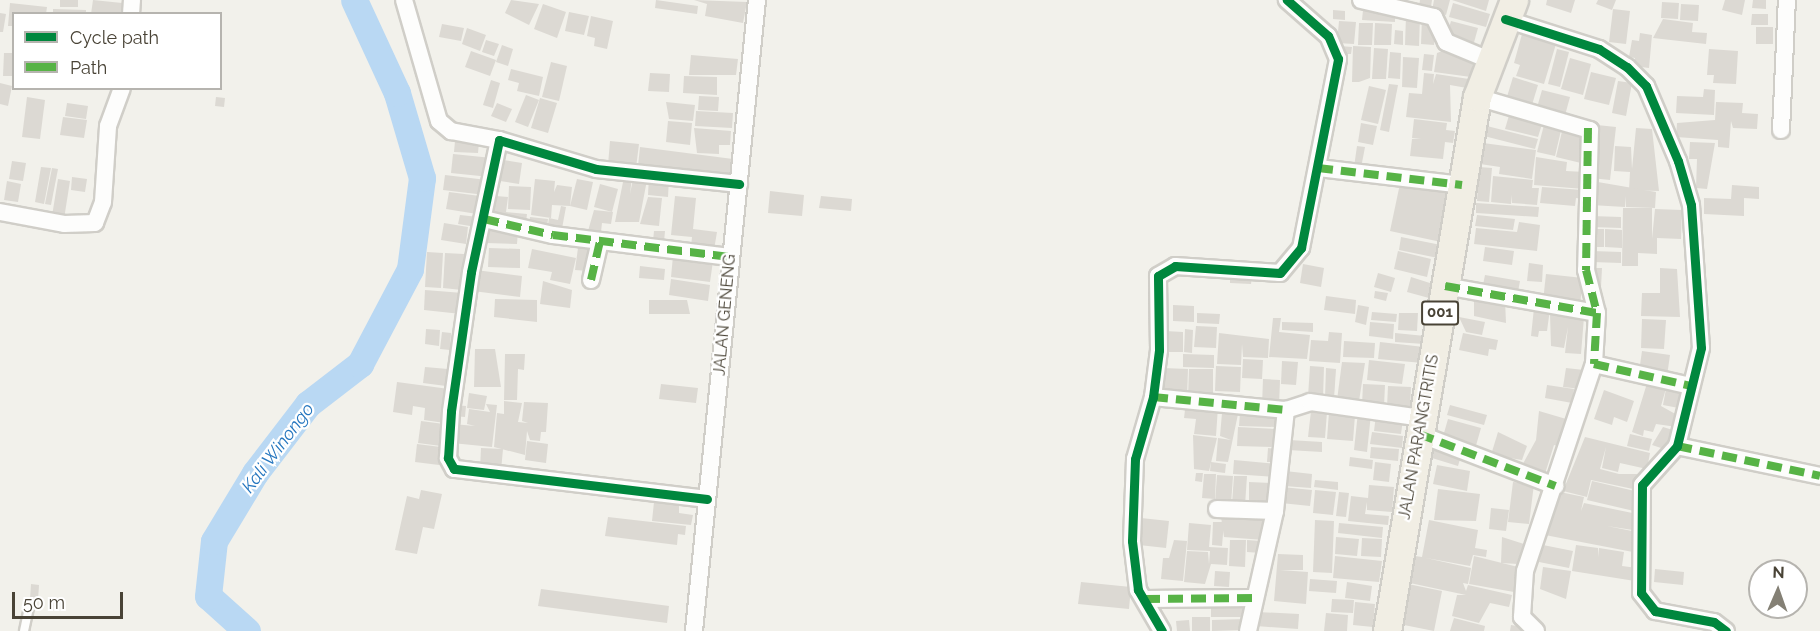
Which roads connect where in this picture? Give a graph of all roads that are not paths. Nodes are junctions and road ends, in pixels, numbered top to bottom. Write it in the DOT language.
graph roads {
  1 [pos="404,0"];
  2 [pos="757,0"];
  3 [pos="1287,0"];
  4 [pos="1360,0"];
  5 [pos="1787,0"];
  6 [pos="1510,10"];
  7 [pos="1489,60"];
  8 [pos="121,90"];
  9 [pos="1477,97"];
  10 [pos="1781,130"];
  11 [pos="500,140"];
  12 [pos="1318,168"];
  13 [pos="739,184"];
  14 [pos="1462,185"];
  15 [pos="0,212"];
  16 [pos="483,219"];
  17 [pos="600,241"];
  18 [pos="730,257"];
  19 [pos="591,280"];
  20 [pos="1445,286"];
  21 [pos="1597,313"];
  22 [pos="1594,364"];
  23 [pos="1691,386"];
  24 [pos="1154,397"];
  25 [pos="1286,410"];
  26 [pos="1420,426"];
  27 [pos="1677,446"];
  28 [pos="1820,476"];
  29 [pos="1556,486"];
  30 [pos="707,499"];
  31 [pos="1217,508"];
  32 [pos="1275,511"];
  33 [pos="1255,598"];
  34 [pos="1145,599"];
  35 [pos="29,608"];
  36 [pos="24,631"];
  37 [pos="694,631"];
  38 [pos="1162,631"];
  39 [pos="1248,631"];
  40 [pos="1387,631"];
  41 [pos="1536,631"];
  42 [pos="1726,631"];
  1 -- 11 [label="street"];
  2 -- 13 [label="street, JALAN GENENG"];
  3 -- 12 [label="street"];
  4 -- 7 [label="street"];
  5 -- 10 [label="street"];
  6 -- 7 [label="main road, JALAN PARANGTRITIS / 001"];
  6 -- 23 [label="street"];
  7 -- 9 [label="main road, JALAN PARANGTRITIS / 001"];
  8 -- 15 [label="street"];
  9 -- 14 [label="main road, JALAN PARANGTRITIS / 001"];
  9 -- 21 [label="street"];
  11 -- 13 [label="street"];
  11 -- 16 [label="street"];
  12 -- 14 [label="street"];
  12 -- 24 [label="street"];
  13 -- 18 [label="street, JALAN GENENG"];
  14 -- 20 [label="main road, JALAN PARANGTRITIS / 001"];
  16 -- 17 [label="street"];
  16 -- 30 [label="street"];
  17 -- 18 [label="street"];
  17 -- 19 [label="street"];
  18 -- 30 [label="street, JALAN GENENG"];
  20 -- 21 [label="street"];
  20 -- 26 [label="main road, JALAN PARANGTRITIS / 001"];
  21 -- 22 [label="street"];
  22 -- 23 [label="street"];
  22 -- 29 [label="street"];
  23 -- 27 [label="street"];
  24 -- 25 [label="street"];
  24 -- 34 [label="street"];
  25 -- 26 [label="street"];
  25 -- 32 [label="street"];
  26 -- 29 [label="street"];
  26 -- 40 [label="main road, JALAN PARANGTRITIS / 001"];
  27 -- 28 [label="street"];
  27 -- 42 [label="street"];
  29 -- 41 [label="street"];
  30 -- 37 [label="street, JALAN GENENG"];
  31 -- 32 [label="street"];
  32 -- 33 [label="street"];
  33 -- 34 [label="street"];
  33 -- 39 [label="street"];
  34 -- 38 [label="street"];
  35 -- 36 [label="lane"];
}
